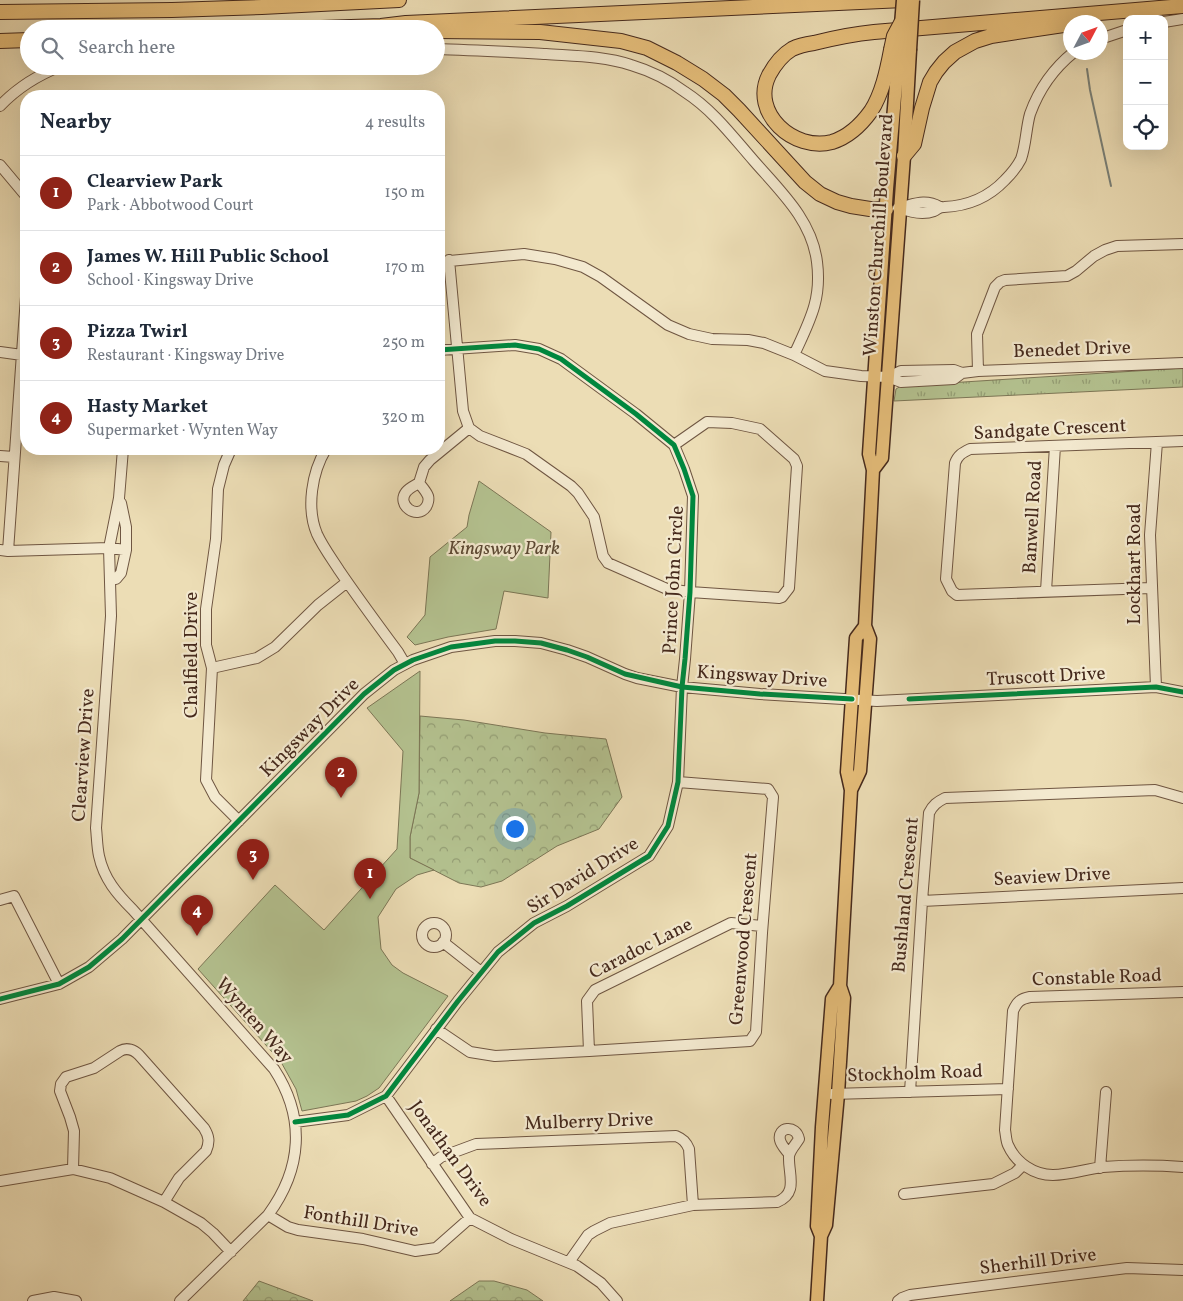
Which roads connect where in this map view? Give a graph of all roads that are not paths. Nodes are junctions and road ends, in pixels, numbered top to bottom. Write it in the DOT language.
graph roads {
  1 [pos="399,0"];
  2 [pos="903,0"];
  3 [pos="913,0"];
  4 [pos="1183,6"];
  5 [pos="0,11"];
  6 [pos="1108,18"];
  7 [pos="1183,18"];
  8 [pos="445,21"];
  9 [pos="1168,21"];
  10 [pos="901,23"];
  11 [pos="1063,25"];
  12 [pos="445,31"];
  13 [pos="1123,31"];
  14 [pos="1108,36"];
  15 [pos="20,40"];
  16 [pos="0,41"];
  17 [pos="445,49"];
  18 [pos="900,50"];
  19 [pos="1065,60"];
  20 [pos="41,75"];
  21 [pos="0,106"];
  22 [pos="904,156"];
  23 [pos="0,165"];
  24 [pos="20,189"];
  25 [pos="893,209"];
  26 [pos="1183,244"];
  27 [pos="445,261"];
  28 [pos="445,268"];
  29 [pos="457,349"];
  30 [pos="445,350"];
  31 [pos="0,352"];
  32 [pos="20,355"];
  33 [pos="794,355"];
  34 [pos="1183,363"];
  35 [pos="978,371"];
  36 [pos="874,376"];
  37 [pos="888,376"];
  38 [pos="20,380"];
  39 [pos="469,428"];
  40 [pos="1183,441"];
  41 [pos="1157,442"];
  42 [pos="674,446"];
  43 [pos="1055,446"];
  44 [pos="445,448"];
  45 [pos="123,455"];
  46 [pos="228,455"];
  47 [pos="321,455"];
  48 [pos="436,455"];
  49 [pos="0,456"];
  50 [pos="14,457"];
  51 [pos="873,470"];
  52 [pos="418,483"];
  53 [pos="119,498"];
  54 [pos="109,548"];
  55 [pos="126,550"];
  56 [pos="4,551"];
  57 [pos="110,579"];
  58 [pos="347,582"];
  59 [pos="1151,588"];
  60 [pos="690,592"];
  61 [pos="1046,592"];
  62 [pos="866,626"];
  63 [pos="405,664"];
  64 [pos="212,668"];
  65 [pos="682,686"];
  66 [pos="1156,687"];
  67 [pos="1183,692"];
  68 [pos="852,699"];
  69 [pos="865,700"];
  70 [pos="678,782"];
  71 [pos="851,790"];
  72 [pos="1183,798"];
  73 [pos="239,820"];
  74 [pos="1183,888"];
  75 [pos="0,900"];
  76 [pos="922,901"];
  77 [pos="141,920"];
  78 [pos="762,926"];
  79 [pos="443,942"];
  80 [pos="481,972"];
  81 [pos="59,984"];
  82 [pos="840,986"];
  83 [pos="1183,992"];
  84 [pos="0,999"];
  85 [pos="436,1029"];
  86 [pos="589,1052"];
  87 [pos="1008,1088"];
  88 [pos="910,1092"];
  89 [pos="1106,1092"];
  90 [pos="824,1094"];
  91 [pos="838,1094"];
  92 [pos="386,1096"];
  93 [pos="295,1122"];
  94 [pos="789,1154"];
  95 [pos="432,1164"];
  96 [pos="1023,1165"];
  97 [pos="1183,1167"];
  98 [pos="1100,1168"];
  99 [pos="73,1169"];
  100 [pos="0,1181"];
  101 [pos="904,1194"];
  102 [pos="164,1202"];
  103 [pos="692,1205"];
  104 [pos="268,1216"];
  105 [pos="470,1218"];
  106 [pos="821,1236"];
  107 [pos="231,1252"];
  108 [pos="569,1262"];
  109 [pos="1183,1270"];
  110 [pos="33,1301"];
  111 [pos="76,1301"];
  112 [pos="180,1301"];
  113 [pos="617,1301"];
  114 [pos="817,1301"];
  115 [pos="898,1301"];
  1 -- 5 [label="highway"];
  2 -- 8 [label="highway"];
  2 -- 10 [label="main road, bridge"];
  3 -- 18 [label="main road, Winston Churchill Boulevard, bridge"];
  4 -- 6 [label="highway"];
  4 -- 18 [label="highway"];
  7 -- 9 [label="street"];
  10 -- 18 [label="highway, bridge"];
  11 -- 22 [label="highway"];
  12 -- 25 [label="highway"];
  13 -- 14 [label="street"];
  15 -- 16 [label="highway"];
  17 -- 33 [label="street"];
  18 -- 22 [label="main road, Winston Churchill Boulevard"];
  18 -- 25 [label="main road, Winston Churchill Boulevard"];
  19 -- 25 [label="street"];
  20 -- 21 [label="street"];
  22 -- 25 [label="main road, Winston Churchill Boulevard"];
  23 -- 24 [label="street"];
  25 -- 36 [label="main road, Winston Churchill Boulevard"];
  25 -- 37 [label="main road, Winston Churchill Boulevard"];
  26 -- 35 [label="street"];
  27 -- 33 [label="street, Benedet Drive"];
  28 -- 29 [label="street"];
  29 -- 30 [label="street, Prince John Circle"];
  29 -- 39 [label="street"];
  29 -- 42 [label="street, Prince John Circle"];
  31 -- 32 [label="street"];
  33 -- 36 [label="street, Benedet Drive"];
  34 -- 35 [label="street, Benedet Drive"];
  35 -- 37 [label="street, Benedet Drive"];
  36 -- 37 [label="street, Benedet Drive"];
  36 -- 51 [label="main road, Winston Churchill Boulevard"];
  37 -- 51 [label="main road, Winston Churchill Boulevard"];
  38 -- 50 [label="street"];
  39 -- 44 [label="street"];
  39 -- 60 [label="street"];
  40 -- 41 [label="street, Sandgate Crescent"];
  41 -- 43 [label="street, Sandgate Crescent"];
  41 -- 59 [label="street, Lockhart Road"];
  42 -- 60 [label="street, Prince John Circle"];
  42 -- 60 [label="street"];
  43 -- 61 [label="street, Banwell Road"];
  43 -- 61 [label="street, Sandgate Crescent"];
  45 -- 53 [label="street, Clearview Drive"];
  46 -- 64 [label="street, Chalfield Drive"];
  47 -- 58 [label="street"];
  48 -- 52 [label="street"];
  49 -- 50 [label="street"];
  50 -- 56 [label="street"];
  51 -- 62 [label="main road, Winston Churchill Boulevard"];
  53 -- 54 [label="street, Clearview Drive"];
  53 -- 55 [label="street, Clearview Drive"];
  54 -- 55 [label="street"];
  54 -- 56 [label="street"];
  54 -- 57 [label="street, Clearview Drive"];
  55 -- 57 [label="street, Clearview Drive"];
  57 -- 77 [label="street, Clearview Drive"];
  58 -- 63 [label="street"];
  58 -- 64 [label="street"];
  59 -- 61 [label="street, Sandgate Crescent"];
  59 -- 66 [label="street, Lockhart Road"];
  60 -- 65 [label="street, Prince John Circle"];
  62 -- 68 [label="main road, Winston Churchill Boulevard"];
  62 -- 69 [label="main road, Winston Churchill Boulevard"];
  63 -- 65 [label="street, Kingsway Drive"];
  63 -- 73 [label="street, Kingsway Drive"];
  64 -- 73 [label="street, Chalfield Drive"];
  65 -- 68 [label="street, Kingsway Drive"];
  65 -- 70 [label="street, Sir David Drive"];
  66 -- 67 [label="street, Truscott Drive"];
  66 -- 69 [label="street, Truscott Drive"];
  68 -- 69 [label="street, Kingsway Drive"];
  68 -- 71 [label="main road, Winston Churchill Boulevard"];
  69 -- 71 [label="main road, Winston Churchill Boulevard"];
  70 -- 78 [label="street, Greenwood Crescent"];
  70 -- 80 [label="street, Sir David Drive"];
  71 -- 82 [label="main road, Winston Churchill Boulevard"];
  72 -- 76 [label="street, Bushland Crescent"];
  73 -- 77 [label="street, Kingsway Drive"];
  74 -- 76 [label="street, Seaview Drive"];
  75 -- 81 [label="street"];
  76 -- 88 [label="street, Bushland Crescent"];
  77 -- 81 [label="street, Kingsway Drive"];
  77 -- 93 [label="street, Wynten Way"];
  78 -- 86 [label="street, Caradoc Lane"];
  78 -- 86 [label="street, Greenwood Crescent"];
  79 -- 80 [label="street"];
  80 -- 85 [label="street, Sir David Drive"];
  81 -- 84 [label="street, Kingsway Drive"];
  82 -- 90 [label="main road, Winston Churchill Boulevard"];
  82 -- 91 [label="main road, Winston Churchill Boulevard"];
  83 -- 87 [label="street, Constable Road"];
  85 -- 86 [label="street, Greenwood Crescent"];
  85 -- 92 [label="street, Sir David Drive"];
  87 -- 88 [label="street, Stockholm Road"];
  87 -- 96 [label="street, Constable Road"];
  88 -- 91 [label="street, Stockholm Road"];
  89 -- 98 [label="street"];
  90 -- 91 [label="street, Stockholm Road"];
  90 -- 106 [label="main road, Winston Churchill Boulevard"];
  91 -- 106 [label="main road, Winston Churchill Boulevard"];
  92 -- 93 [label="street, Sir David Drive"];
  92 -- 95 [label="street, Jonathan Drive"];
  93 -- 104 [label="street, Wynten Way"];
  94 -- 103 [label="street"];
  95 -- 103 [label="street, Mulberry Drive"];
  95 -- 105 [label="street, Jonathan Drive"];
  96 -- 98 [label="street"];
  96 -- 101 [label="street"];
  97 -- 98 [label="street"];
  99 -- 100 [label="street"];
  99 -- 102 [label="street"];
  99 -- 102 [label="street"];
  102 -- 107 [label="street"];
  103 -- 108 [label="street"];
  104 -- 105 [label="street, Fonthill Drive"];
  104 -- 107 [label="street, Wynten Way"];
  105 -- 108 [label="street, Jonathan Drive"];
  106 -- 114 [label="main road, Winston Churchill Boulevard"];
  107 -- 112 [label="street, Wynten Way"];
  108 -- 113 [label="street, Jonathan Drive"];
  109 -- 115 [label="street, Sherhill Drive"];
  110 -- 111 [label="street"];
}
